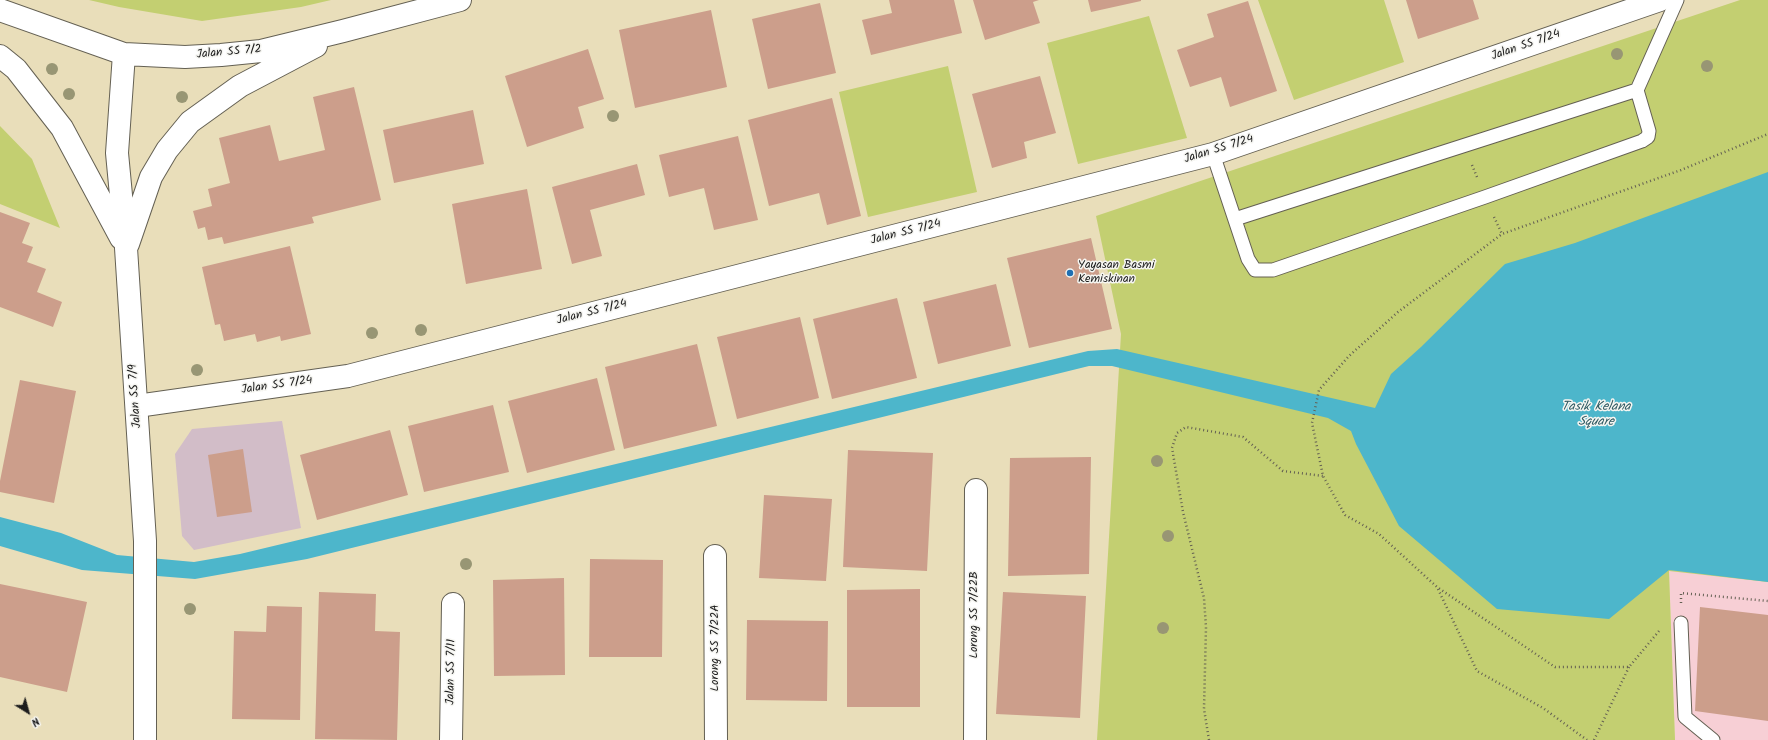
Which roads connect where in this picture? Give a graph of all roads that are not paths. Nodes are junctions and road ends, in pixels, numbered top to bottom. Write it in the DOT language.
graph roads {
  1 [pos="460,0"];
  2 [pos="1660,0"];
  3 [pos="1677,0"];
  4 [pos="0,10"];
  5 [pos="343,31"];
  6 [pos="124,54"];
  7 [pos="0,56"];
  8 [pos="1637,90"];
  9 [pos="1213,154"];
  10 [pos="1235,219"];
  11 [pos="126,248"];
  12 [pos="137,406"];
  13 [pos="976,490"];
  14 [pos="715,556"];
  15 [pos="454,604"];
  16 [pos="1681,623"];
  17 [pos="145,740"];
  18 [pos="451,740"];
  19 [pos="716,740"];
  20 [pos="975,740"];
  21 [pos="1713,740"];
  1 -- 5 [label="street, Jalan SS 7/2"];
  2 -- 9 [label="street, Jalan SS 7/24"];
  3 -- 8 [label="lane"];
  4 -- 6 [label="street, Jalan SS 7/2"];
  5 -- 6 [label="street, Jalan SS 7/2"];
  5 -- 11 [label="street"];
  6 -- 11 [label="street, Jalan SS 7/9"];
  7 -- 11 [label="street"];
  8 -- 10 [label="lane"];
  8 -- 10 [label="lane"];
  9 -- 10 [label="lane"];
  9 -- 12 [label="street, Jalan SS 7/24"];
  11 -- 12 [label="street, Jalan SS 7/9"];
  12 -- 17 [label="street, Jalan SS 7/9"];
  13 -- 20 [label="street, Lorong SS 7/22B"];
  14 -- 19 [label="street, Lorong SS 7/22A"];
  15 -- 18 [label="street, Jalan SS 7/11"];
  16 -- 21 [label="lane"];
}
